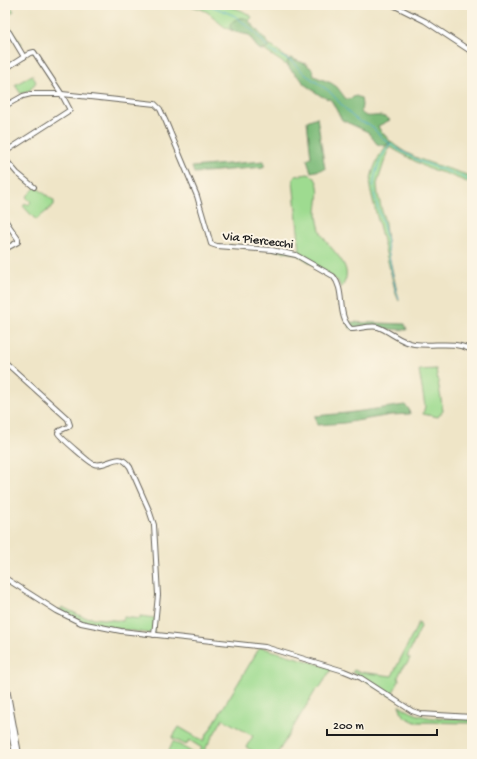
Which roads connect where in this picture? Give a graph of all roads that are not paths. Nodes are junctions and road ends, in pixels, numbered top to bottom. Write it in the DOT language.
graph roads {
  1 [pos="392,5"];
  2 [pos="5,34"];
  3 [pos="472,52"];
  4 [pos="24,57"];
  5 [pos="5,69"];
  6 [pos="62,94"];
  7 [pos="5,106"];
  8 [pos="5,152"];
  9 [pos="5,159"];
  10 [pos="34,187"];
  11 [pos="5,220"];
  12 [pos="5,249"];
  13 [pos="472,350"];
  14 [pos="5,362"];
  15 [pos="5,578"];
  16 [pos="154,635"];
  17 [pos="5,689"];
  18 [pos="5,717"];
  19 [pos="472,717"];
  20 [pos="12,754"];
  21 [pos="17,754"];
  1 -- 3 [label="street"];
  2 -- 4 [label="street"];
  4 -- 5 [label="street"];
  4 -- 6 [label="street"];
  6 -- 7 [label="street, Via Piercecchi"];
  6 -- 8 [label="street"];
  6 -- 13 [label="street, Via Piercecchi"];
  9 -- 10 [label="street"];
  11 -- 12 [label="street"];
  14 -- 16 [label="street"];
  15 -- 16 [label="street"];
  16 -- 19 [label="street"];
  17 -- 21 [label="highway"];
  18 -- 20 [label="highway"];
}
